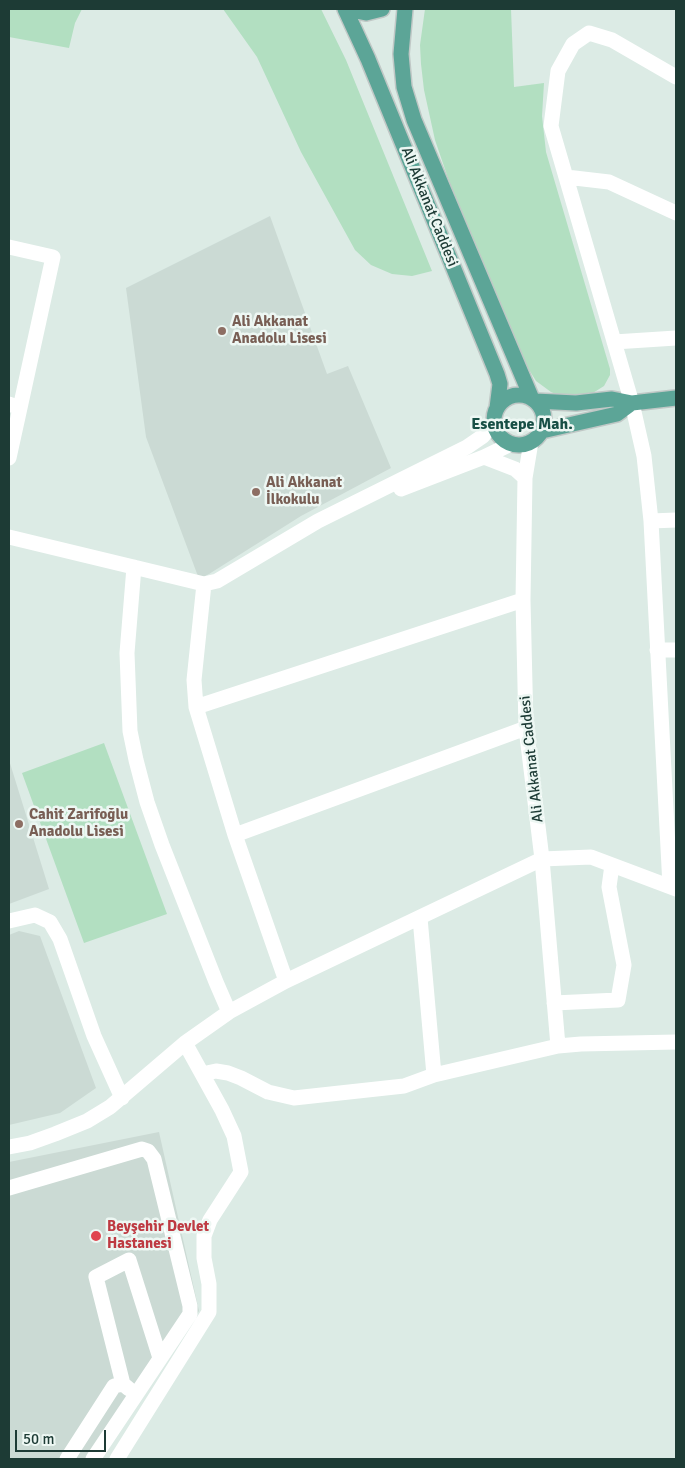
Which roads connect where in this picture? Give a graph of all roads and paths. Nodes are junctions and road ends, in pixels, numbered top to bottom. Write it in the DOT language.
graph roads {
  1 [pos="346,9"];
  2 [pos="382,9"];
  3 [pos="404,9"];
  4 [pos="676,77"];
  5 [pos="566,177"];
  6 [pos="676,213"];
  7 [pos="9,248"];
  8 [pos="676,338"];
  9 [pos="614,342"];
  10 [pos="676,398"];
  11 [pos="534,400"];
  12 [pos="632,403"];
  13 [pos="14,406"];
  14 [pos="497,408"];
  15 [pos="494,423"];
  16 [pos="542,431"];
  17 [pos="531,442"];
  18 [pos="511,444"];
  19 [pos="484,457"];
  20 [pos="9,458"];
  21 [pos="525,478"];
  22 [pos="676,520"];
  23 [pos="318,521"];
  24 [pos="651,521"];
  25 [pos="9,538"];
  26 [pos="134,567"];
  27 [pos="204,584"];
  28 [pos="522,600"];
  29 [pos="658,650"];
  30 [pos="676,650"];
  31 [pos="196,707"];
  32 [pos="526,728"];
  33 [pos="670,776"];
  34 [pos="235,835"];
  35 [pos="542,859"];
  36 [pos="612,864"];
  37 [pos="673,888"];
  38 [pos="420,918"];
  39 [pos="9,921"];
  40 [pos="286,981"];
  41 [pos="554,1003"];
  42 [pos="229,1012"];
  43 [pos="676,1042"];
  44 [pos="184,1043"];
  45 [pos="558,1046"];
  46 [pos="202,1074"];
  47 [pos="434,1075"];
  48 [pos="122,1098"];
  49 [pos="9,1147"];
  50 [pos="9,1188"];
  51 [pos="160,1358"];
  52 [pos="123,1384"];
  53 [pos="136,1394"];
  54 [pos="67,1459"];
  55 [pos="93,1459"];
  56 [pos="117,1459"];
  1 -- 2 [label="main road"];
  1 -- 14 [label="main road, Ali Akkanat Caddesi"];
  3 -- 11 [label="main road, Ali Akkanat Caddesi"];
  4 -- 5 [label="street"];
  5 -- 6 [label="street"];
  5 -- 9 [label="street"];
  7 -- 13 [label="street"];
  8 -- 9 [label="street"];
  9 -- 12 [label="street"];
  10 -- 12 [label="main road"];
  11 -- 12 [label="main road"];
  11 -- 14 [label="main road"];
  11 -- 16 [label="main road"];
  12 -- 16 [label="main road"];
  12 -- 24 [label="street"];
  13 -- 20 [label="street"];
  14 -- 15 [label="main road"];
  15 -- 18 [label="main road"];
  15 -- 23 [label="street"];
  16 -- 17 [label="main road"];
  17 -- 18 [label="main road"];
  17 -- 21 [label="street, Ali Akkanat Caddesi"];
  18 -- 19 [label="street"];
  19 -- 21 [label="street"];
  19 -- 23 [label="street"];
  21 -- 28 [label="street, Ali Akkanat Caddesi"];
  22 -- 24 [label="street"];
  23 -- 27 [label="street"];
  24 -- 29 [label="street"];
  25 -- 26 [label="street"];
  26 -- 27 [label="street"];
  26 -- 42 [label="street"];
  27 -- 31 [label="street"];
  28 -- 31 [label="street"];
  28 -- 32 [label="street, Ali Akkanat Caddesi"];
  29 -- 30 [label="street"];
  29 -- 33 [label="street"];
  31 -- 34 [label="street"];
  32 -- 34 [label="street"];
  32 -- 35 [label="street, Ali Akkanat Caddesi"];
  33 -- 37 [label="street"];
  34 -- 40 [label="street"];
  35 -- 36 [label="street"];
  35 -- 38 [label="street"];
  35 -- 41 [label="street, Ali Akkanat Caddesi"];
  36 -- 37 [label="street"];
  36 -- 41 [label="street"];
  38 -- 40 [label="street"];
  38 -- 47 [label="street"];
  39 -- 48 [label="street"];
  40 -- 42 [label="street"];
  41 -- 45 [label="street, Ali Akkanat Caddesi"];
  42 -- 44 [label="street"];
  43 -- 45 [label="street"];
  44 -- 46 [label="street"];
  44 -- 48 [label="street"];
  45 -- 47 [label="street"];
  46 -- 47 [label="street"];
  46 -- 56 [label="street"];
  48 -- 49 [label="street"];
  50 -- 51 [label="street"];
  51 -- 52 [label="street"];
  51 -- 53 [label="street"];
  52 -- 53 [label="street"];
  52 -- 54 [label="street"];
  53 -- 55 [label="street"];
}
